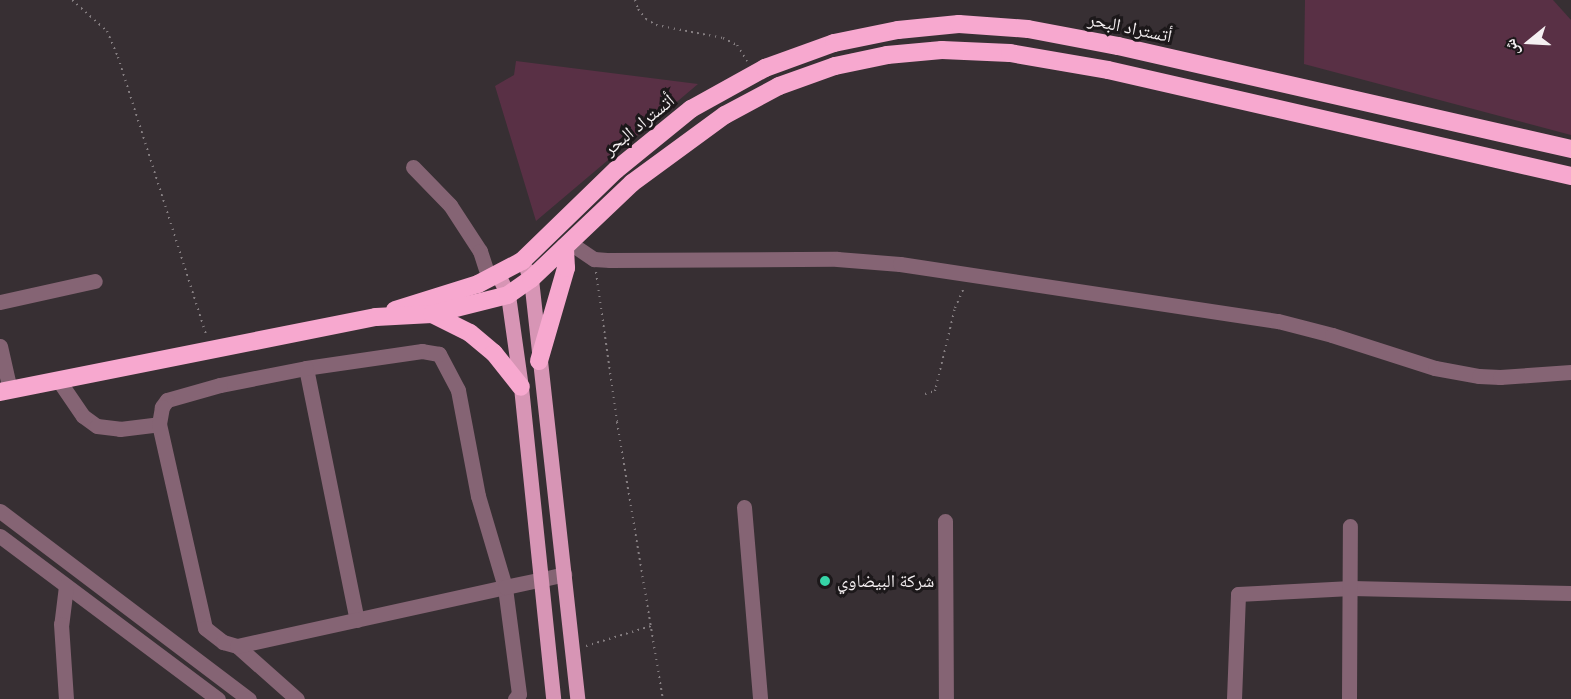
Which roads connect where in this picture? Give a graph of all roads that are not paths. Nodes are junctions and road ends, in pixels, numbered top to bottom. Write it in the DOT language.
graph roads {
  1 [pos="1571,149"];
  2 [pos="413,167"];
  3 [pos="1571,176"];
  4 [pos="568,245"];
  5 [pos="522,261"];
  6 [pos="494,277"];
  7 [pos="531,279"];
  8 [pos="95,281"];
  9 [pos="508,295"];
  10 [pos="0,302"];
  11 [pos="432,314"];
  12 [pos="376,317"];
  13 [pos="0,346"];
  14 [pos="539,361"];
  15 [pos="306,368"];
  16 [pos="1571,372"];
  17 [pos="59,381"];
  18 [pos="521,387"];
  19 [pos="5,391"];
  20 [pos="159,424"];
  21 [pos="744,507"];
  22 [pos="0,511"];
  23 [pos="945,522"];
  24 [pos="1350,526"];
  25 [pos="0,536"];
  26 [pos="564,574"];
  27 [pos="539,580"];
  28 [pos="66,586"];
  29 [pos="505,587"];
  30 [pos="1352,588"];
  31 [pos="1571,593"];
  32 [pos="357,620"];
  33 [pos="237,646"];
  34 [pos="66,699"];
  35 [pos="218,699"];
  36 [pos="249,699"];
  37 [pos="297,699"];
  38 [pos="515,699"];
  39 [pos="553,699"];
  40 [pos="577,699"];
  41 [pos="760,699"];
  42 [pos="946,699"];
  43 [pos="1234,699"];
  44 [pos="1349,699"];
  1 -- 5 [label="highway, أتستراد البحر"];
  2 -- 6 [label="street"];
  3 -- 4 [label="highway"];
  4 -- 7 [label="highway"];
  4 -- 14 [label="highway"];
  4 -- 16 [label="street"];
  5 -- 6 [label="highway, أتستراد البحر"];
  5 -- 7 [label="main road"];
  6 -- 9 [label="main road"];
  6 -- 12 [label="highway, أتستراد البحر"];
  7 -- 9 [label="highway"];
  7 -- 14 [label="main road"];
  8 -- 10 [label="street"];
  9 -- 11 [label="highway"];
  9 -- 18 [label="main road"];
  11 -- 12 [label="highway"];
  11 -- 18 [label="highway"];
  12 -- 17 [label="highway"];
  13 -- 19 [label="street"];
  14 -- 26 [label="main road"];
  15 -- 20 [label="street"];
  15 -- 29 [label="street"];
  15 -- 32 [label="street"];
  17 -- 19 [label="highway"];
  17 -- 20 [label="street"];
  18 -- 27 [label="main road"];
  20 -- 33 [label="street"];
  21 -- 41 [label="street"];
  22 -- 36 [label="street"];
  23 -- 42 [label="street"];
  24 -- 30 [label="street"];
  25 -- 28 [label="street"];
  26 -- 27 [label="street"];
  26 -- 40 [label="main road"];
  27 -- 29 [label="street"];
  27 -- 39 [label="main road"];
  28 -- 34 [label="street"];
  28 -- 35 [label="street"];
  29 -- 32 [label="street"];
  29 -- 38 [label="street"];
  30 -- 31 [label="street"];
  30 -- 43 [label="street"];
  30 -- 44 [label="street"];
  32 -- 33 [label="street"];
  33 -- 37 [label="street"];
}
